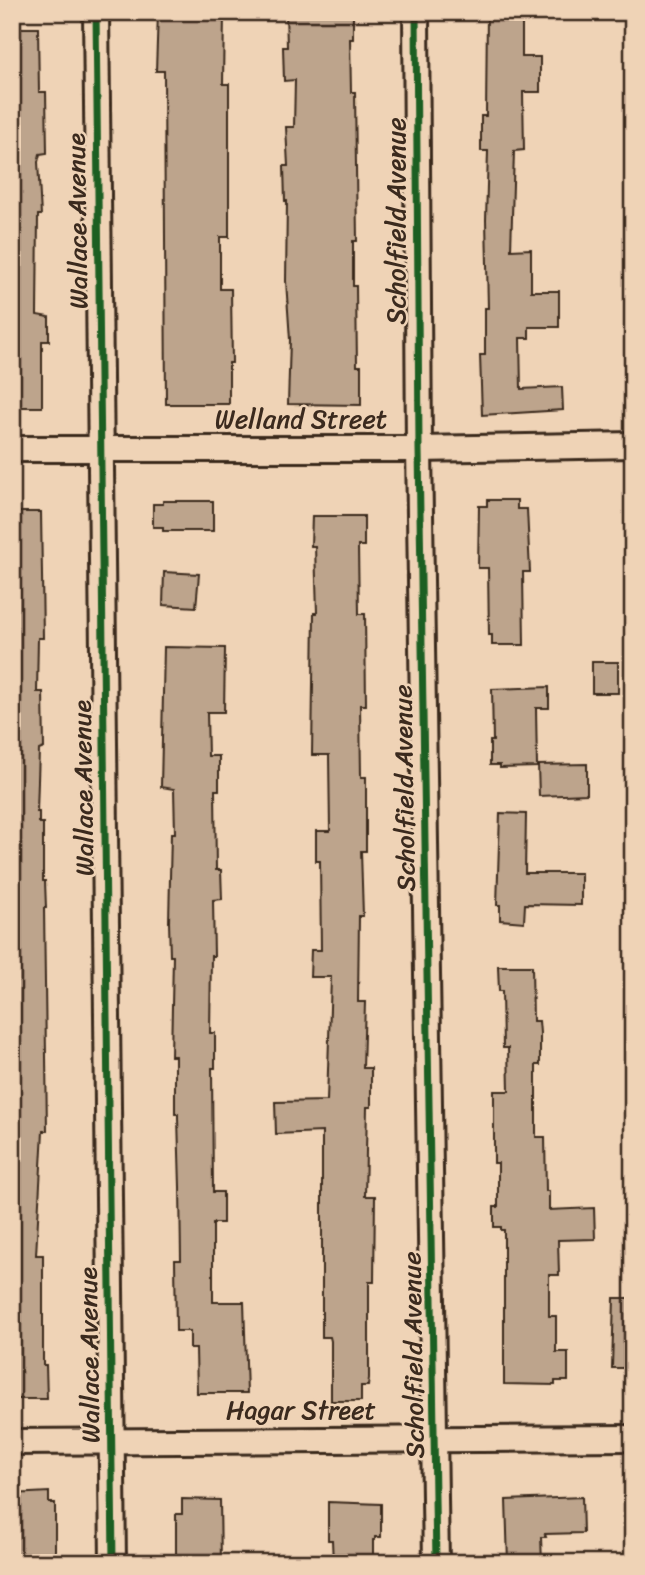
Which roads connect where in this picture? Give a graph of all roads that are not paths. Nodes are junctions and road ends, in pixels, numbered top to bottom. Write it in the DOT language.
graph roads {
  1 [pos="96,12"];
  2 [pos="416,12"];
  3 [pos="633,445"];
  4 [pos="12,449"];
  5 [pos="419,449"];
  6 [pos="101,450"];
  7 [pos="633,1438"];
  8 [pos="435,1439"];
  9 [pos="111,1441"];
  10 [pos="12,1442"];
  11 [pos="113,1563"];
  12 [pos="436,1563"];
  1 -- 6 [label="street, Wallace Avenue"];
  2 -- 5 [label="street, Scholfield Avenue"];
  3 -- 5 [label="street, Welland Street"];
  4 -- 6 [label="street, Welland Street"];
  5 -- 6 [label="street, Welland Street"];
  5 -- 8 [label="street, Scholfield Avenue"];
  6 -- 9 [label="street, Wallace Avenue"];
  7 -- 8 [label="street, Hagar Street"];
  8 -- 9 [label="street, Hagar Street"];
  8 -- 12 [label="street, Scholfield Avenue"];
  9 -- 10 [label="street, Hagar Street"];
  9 -- 11 [label="street, Wallace Avenue"];
}
